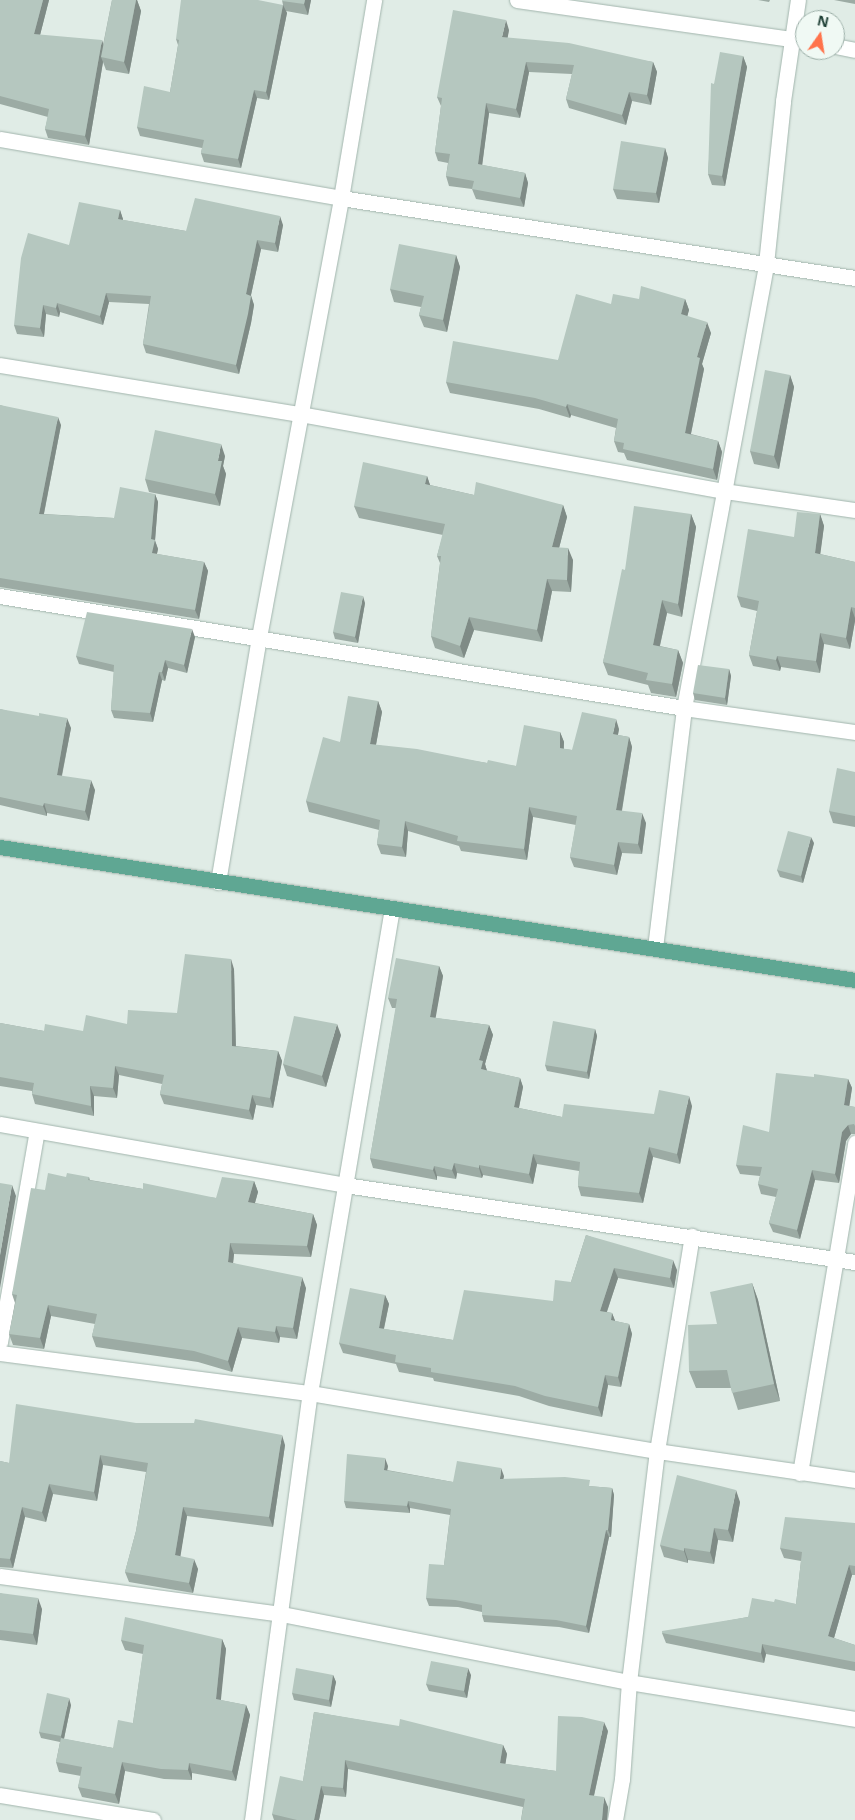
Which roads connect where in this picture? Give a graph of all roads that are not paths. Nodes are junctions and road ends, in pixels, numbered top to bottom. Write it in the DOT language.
graph roads {
  1 [pos="374,0"];
  2 [pos="517,0"];
  3 [pos="795,40"];
  4 [pos="795,52"];
  5 [pos="0,140"];
  6 [pos="341,198"];
  7 [pos="766,264"];
  8 [pos="855,278"];
  9 [pos="0,365"];
  10 [pos="300,414"];
  11 [pos="724,491"];
  12 [pos="855,510"];
  13 [pos="0,596"];
  14 [pos="259,636"];
  15 [pos="684,708"];
  16 [pos="855,732"];
  17 [pos="0,847"];
  18 [pos="218,882"];
  19 [pos="392,908"];
  20 [pos="655,948"];
  21 [pos="855,980"];
  22 [pos="0,1124"];
  23 [pos="37,1131"];
  24 [pos="855,1143"];
  25 [pos="345,1185"];
  26 [pos="692,1236"];
  27 [pos="836,1259"];
  28 [pos="855,1262"];
  29 [pos="0,1342"];
  30 [pos="0,1353"];
  31 [pos="310,1394"];
  32 [pos="657,1451"];
  33 [pos="800,1473"];
  34 [pos="855,1480"];
  35 [pos="0,1576"];
  36 [pos="282,1614"];
  37 [pos="629,1682"];
  38 [pos="855,1718"];
  39 [pos="0,1795"];
  40 [pos="152,1820"];
  41 [pos="252,1820"];
  42 [pos="615,1820"];
  1 -- 6 [label="street"];
  2 -- 3 [label="street"];
  4 -- 7 [label="street"];
  5 -- 6 [label="street"];
  6 -- 7 [label="street"];
  6 -- 10 [label="street"];
  7 -- 8 [label="street"];
  7 -- 11 [label="street"];
  9 -- 10 [label="street"];
  10 -- 11 [label="street"];
  10 -- 14 [label="street"];
  11 -- 12 [label="street"];
  11 -- 15 [label="street"];
  13 -- 14 [label="street"];
  14 -- 15 [label="street"];
  14 -- 18 [label="street"];
  15 -- 16 [label="street"];
  15 -- 20 [label="street"];
  17 -- 18 [label="main road"];
  18 -- 19 [label="main road"];
  19 -- 20 [label="main road"];
  19 -- 25 [label="street"];
  20 -- 21 [label="main road"];
  22 -- 23 [label="street"];
  23 -- 25 [label="street"];
  23 -- 29 [label="street"];
  24 -- 27 [label="street"];
  25 -- 26 [label="street"];
  25 -- 31 [label="street"];
  26 -- 27 [label="street"];
  26 -- 32 [label="street"];
  27 -- 28 [label="street"];
  27 -- 33 [label="street"];
  30 -- 31 [label="street"];
  31 -- 32 [label="street"];
  31 -- 36 [label="street"];
  32 -- 33 [label="street"];
  32 -- 37 [label="street"];
  33 -- 34 [label="street"];
  35 -- 36 [label="street"];
  36 -- 37 [label="street"];
  36 -- 41 [label="street"];
  37 -- 38 [label="street"];
  37 -- 42 [label="street"];
  39 -- 40 [label="street"];
}
